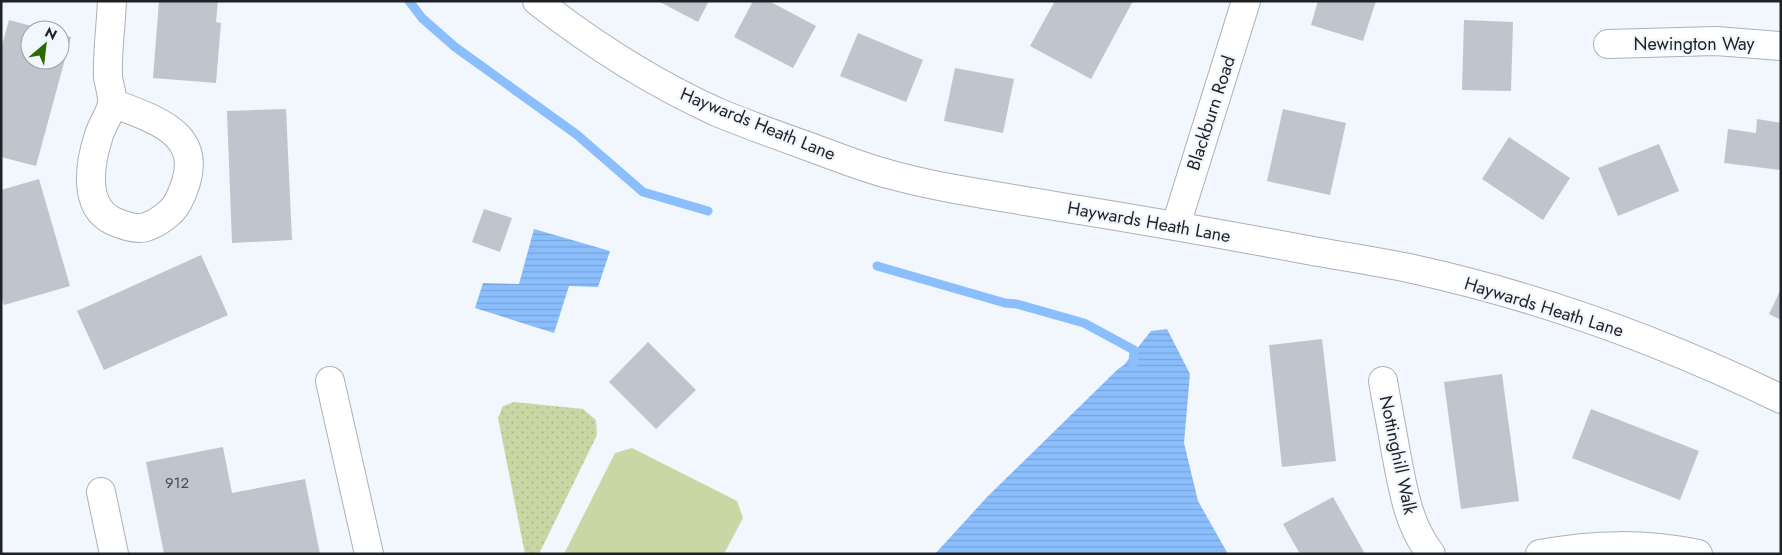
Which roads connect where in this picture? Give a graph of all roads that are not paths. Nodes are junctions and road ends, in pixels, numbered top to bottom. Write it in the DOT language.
graph roads {
  1 [pos="112,1"];
  2 [pos="537,1"];
  3 [pos="1246,1"];
  4 [pos="1608,44"];
  5 [pos="1781,46"];
  6 [pos="112,103"];
  7 [pos="1176,225"];
  8 [pos="330,381"];
  9 [pos="1383,381"];
  10 [pos="1781,399"];
  11 [pos="101,492"];
  12 [pos="114,554"];
  13 [pos="369,554"];
  14 [pos="1431,554"];
  15 [pos="1540,554"];
  16 [pos="1698,554"];
  1 -- 6 [label="street"];
  2 -- 7 [label="street, Haywards Heath Lane"];
  3 -- 7 [label="street, Blackburn Road"];
  4 -- 5 [label="street, Newington Way"];
  6 -- 6 [label="street"];
  7 -- 10 [label="street, Haywards Heath Lane"];
  8 -- 13 [label="street"];
  9 -- 14 [label="street, Nottinghill Walk"];
  11 -- 12 [label="street"];
  15 -- 16 [label="street"];
}
